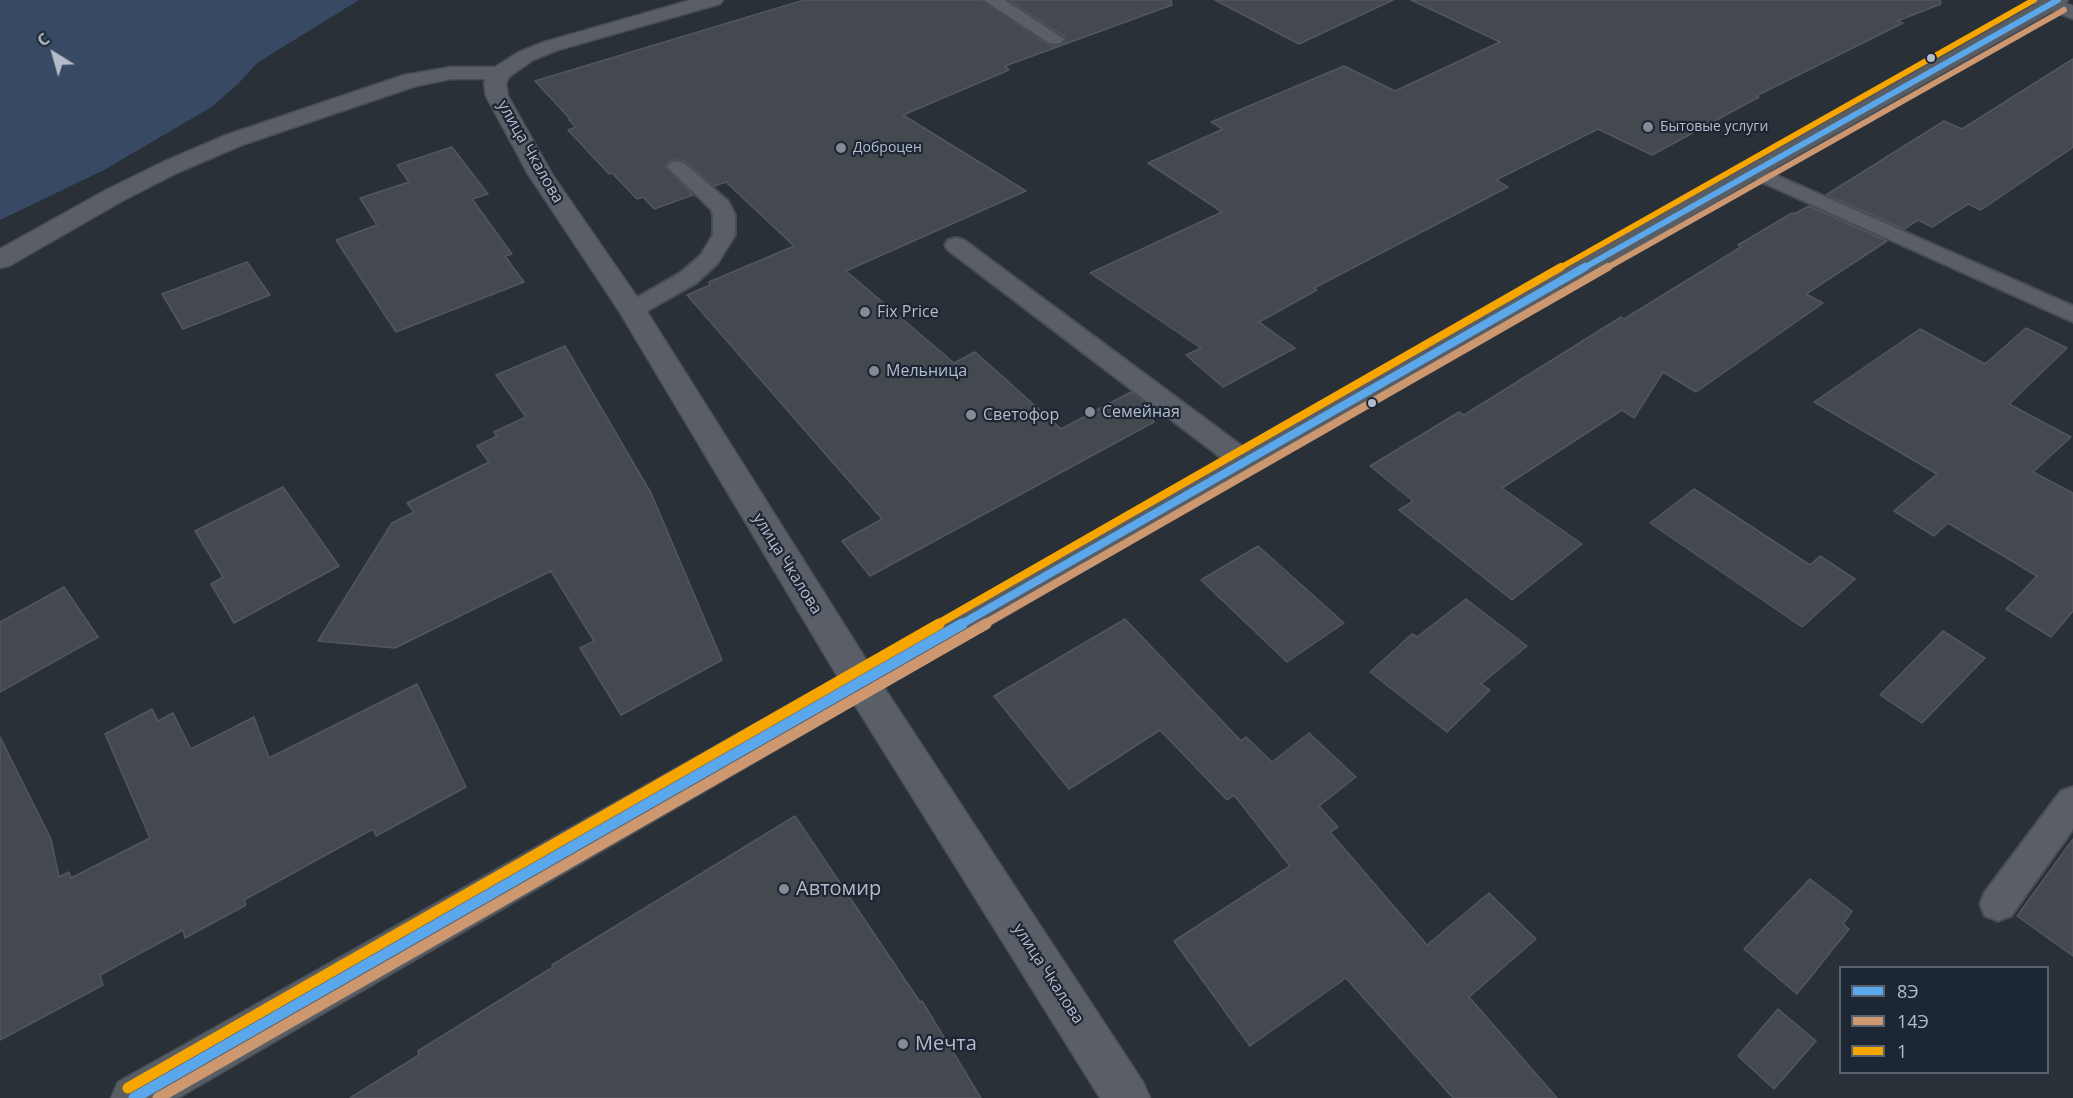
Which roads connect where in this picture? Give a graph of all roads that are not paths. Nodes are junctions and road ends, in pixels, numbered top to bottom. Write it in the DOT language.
graph roads {
  1 [pos="713,0"];
  2 [pos="993,0"];
  3 [pos="2056,4"];
  4 [pos="1055,39"];
  5 [pos="500,73"];
  6 [pos="677,167"];
  7 [pos="1753,171"];
  8 [pos="956,245"];
  9 [pos="0,260"];
  10 [pos="632,310"];
  11 [pos="2073,315"];
  12 [pos="1245,462"];
  13 [pos="861,683"];
  14 [pos="2072,806"];
  15 [pos="1998,904"];
  16 [pos="134,1098"];
  17 [pos="1127,1098"];
  1 -- 5 [label="street"];
  2 -- 4 [label="lane"];
  3 -- 7 [label="main road"];
  5 -- 9 [label="street"];
  5 -- 10 [label="street, улица Чкалова"];
  6 -- 10 [label="lane"];
  7 -- 11 [label="lane"];
  7 -- 12 [label="main road"];
  8 -- 12 [label="lane"];
  10 -- 13 [label="street, улица Чкалова"];
  12 -- 13 [label="main road"];
  13 -- 16 [label="main road"];
  13 -- 17 [label="street, улица Чкалова"];
  14 -- 15 [label="lane"];
}
